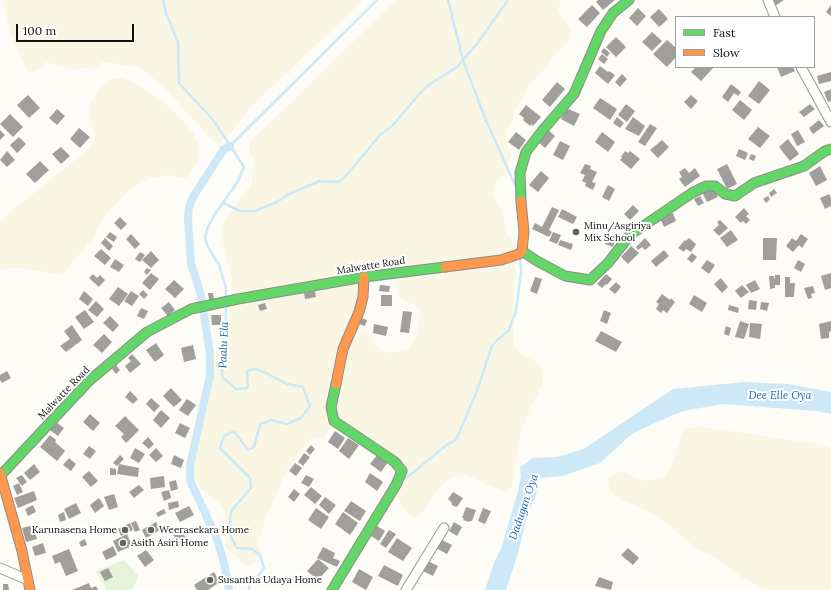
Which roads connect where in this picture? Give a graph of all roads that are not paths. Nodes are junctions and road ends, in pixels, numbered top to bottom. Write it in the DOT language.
graph roads {
  1 [pos="629,0"];
  2 [pos="768,0"];
  3 [pos="775,16"];
  4 [pos="802,68"];
  5 [pos="831,122"];
  6 [pos="831,149"];
  7 [pos="522,251"];
  8 [pos="364,277"];
  9 [pos="1,474"];
  10 [pos="444,528"];
  11 [pos="0,568"];
  12 [pos="28,580"];
  13 [pos="30,590"];
  14 [pos="332,590"];
  15 [pos="406,590"];
  1 -- 7 [label="street"];
  2 -- 3 [label="street"];
  4 -- 5 [label="street"];
  6 -- 7 [label="street"];
  7 -- 8 [label="street, Malwatte Road"];
  8 -- 9 [label="street, Malwatte Road"];
  8 -- 14 [label="street"];
  9 -- 12 [label="street"];
  10 -- 15 [label="street"];
  11 -- 12 [label="street"];
  12 -- 13 [label="street"];
}
